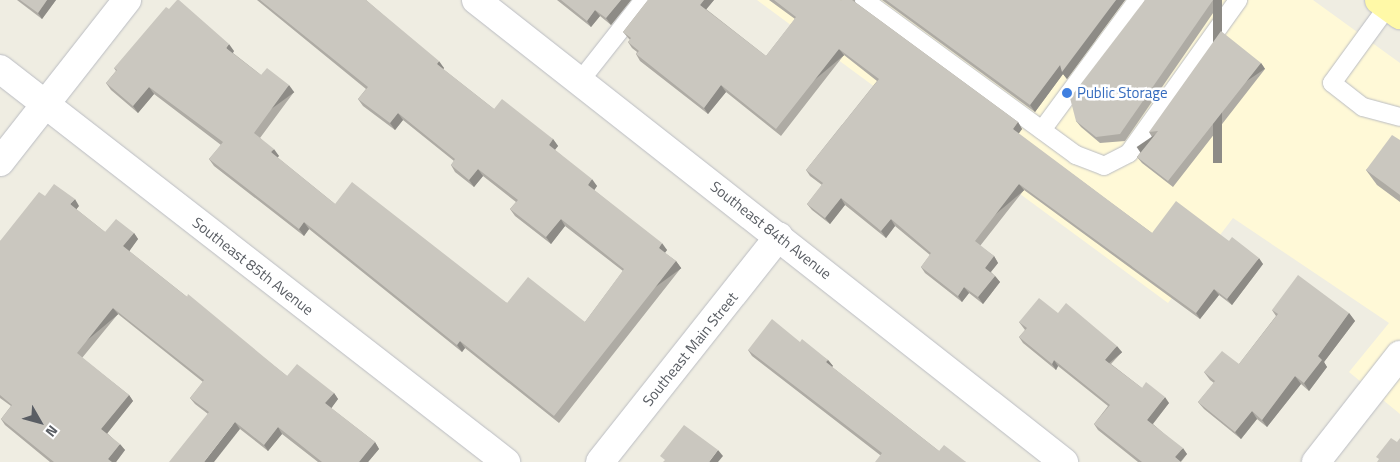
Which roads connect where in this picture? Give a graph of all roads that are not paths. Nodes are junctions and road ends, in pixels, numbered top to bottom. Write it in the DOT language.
graph roads {
  1 [pos="127,0"];
  2 [pos="476,0"];
  3 [pos="644,0"];
  4 [pos="864,0"];
  5 [pos="1138,0"];
  6 [pos="1238,0"];
  7 [pos="1389,7"];
  8 [pos="0,69"];
  9 [pos="580,81"];
  10 [pos="46,104"];
  11 [pos="1400,117"];
  12 [pos="1042,130"];
  13 [pos="0,162"];
  14 [pos="780,236"];
  15 [pos="1400,355"];
  16 [pos="506,462"];
  17 [pos="600,462"];
  18 [pos="1064,462"];
  19 [pos="1316,462"];
  1 -- 10 [label="street"];
  2 -- 9 [label="street, Southeast 84th Avenue"];
  3 -- 9 [label="lane"];
  4 -- 12 [label="lane"];
  5 -- 12 [label="lane"];
  6 -- 12 [label="lane"];
  7 -- 11 [label="lane"];
  8 -- 10 [label="street, Southeast 85th Avenue"];
  9 -- 14 [label="street, Southeast 84th Avenue"];
  10 -- 13 [label="street"];
  10 -- 16 [label="street, Southeast 85th Avenue"];
  14 -- 17 [label="street, Southeast Main Street"];
  14 -- 18 [label="street, Southeast 84th Avenue"];
  15 -- 19 [label="street"];
}
